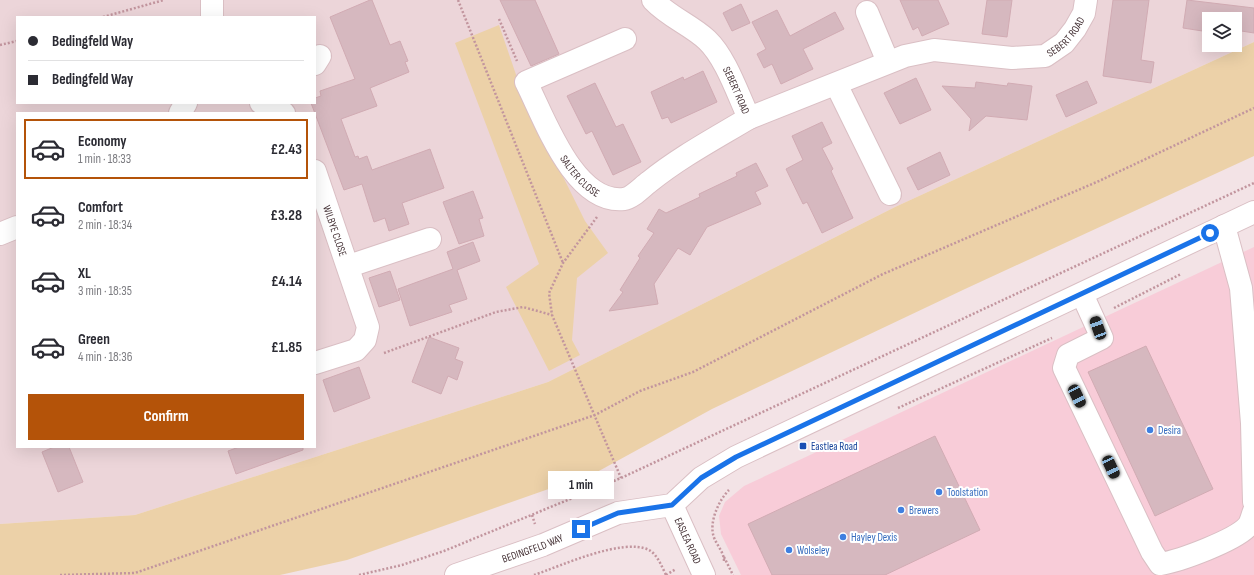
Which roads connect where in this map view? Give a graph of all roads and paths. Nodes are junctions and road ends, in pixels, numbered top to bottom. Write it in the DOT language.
graph roads {
  1 [pos="164,0"];
  2 [pos="212,0"];
  3 [pos="458,0"];
  4 [pos="653,0"];
  5 [pos="1086,0"];
  6 [pos="867,12"];
  7 [pos="107,16"];
  8 [pos="212,16"];
  9 [pos="499,19"];
  10 [pos="625,39"];
  11 [pos="16,41"];
  12 [pos="0,45"];
  13 [pos="888,62"];
  14 [pos="526,82"];
  15 [pos="836,84"];
  16 [pos="265,104"];
  17 [pos="1254,108"];
  18 [pos="285,109"];
  19 [pos="749,118"];
  20 [pos="316,174"];
  21 [pos="1254,183"];
  22 [pos="890,194"];
  23 [pos="611,199"];
  24 [pos="1254,212"];
  25 [pos="1224,226"];
  26 [pos="16,227"];
  27 [pos="0,234"];
  28 [pos="430,239"];
  29 [pos="563,263"];
  30 [pos="349,266"];
  31 [pos="1187,271"];
  32 [pos="1082,294"];
  33 [pos="552,315"];
  34 [pos="1094,317"];
  35 [pos="1056,336"];
  36 [pos="365,340"];
  37 [pos="316,363"];
  38 [pos="896,409"];
  39 [pos="595,415"];
  40 [pos="621,478"];
  41 [pos="732,487"];
  42 [pos="1254,502"];
  43 [pos="672,505"];
  44 [pos="1254,511"];
  45 [pos="724,556"];
  46 [pos="724,562"];
  47 [pos="60,575"];
  48 [pos="360,575"];
  49 [pos="456,575"];
  50 [pos="534,575"];
  51 [pos="666,575"];
  52 [pos="704,575"];
  53 [pos="733,575"];
  1 -- 7 [label="path"];
  2 -- 8 [label="street"];
  3 -- 29 [label="path"];
  4 -- 19 [label="street, SEBERT ROAD"];
  5 -- 13 [label="street, SEBERT ROAD"];
  6 -- 13 [label="street"];
  9 -- 14 [label="path"];
  10 -- 14 [label="street"];
  11 -- 12 [label="path"];
  13 -- 15 [label="street, SEBERT ROAD"];
  14 -- 23 [label="street, SALTER CLOSE"];
  15 -- 19 [label="street, SEBERT ROAD"];
  15 -- 22 [label="street"];
  16 -- 18 [label="street"];
  17 -- 39 [label="path"];
  19 -- 23 [label="street, SALTER CLOSE"];
  20 -- 30 [label="street, WILBYE CLOSE"];
  21 -- 40 [label="path"];
  23 -- 29 [label="path"];
  24 -- 25 [label="street"];
  25 -- 32 [label="street"];
  25 -- 42 [label="street"];
  26 -- 27 [label="street"];
  28 -- 30 [label="street, WILBYE CLOSE"];
  29 -- 33 [label="path"];
  30 -- 36 [label="street, WILBYE CLOSE"];
  31 -- 34 [label="path"];
  32 -- 34 [label="street"];
  32 -- 43 [label="street"];
  33 -- 36 [label="path"];
  33 -- 39 [label="path"];
  34 -- 44 [label="street"];
  35 -- 38 [label="path"];
  36 -- 37 [label="street"];
  39 -- 40 [label="path"];
  39 -- 47 [label="path"];
  40 -- 48 [label="path"];
  41 -- 45 [label="path"];
  43 -- 49 [label="street, BEDINGFELD WAY"];
  43 -- 52 [label="street, EASLEA ROAD"];
  45 -- 46 [label="path"];
  45 -- 53 [label="path"];
  50 -- 51 [label="path"];
}
